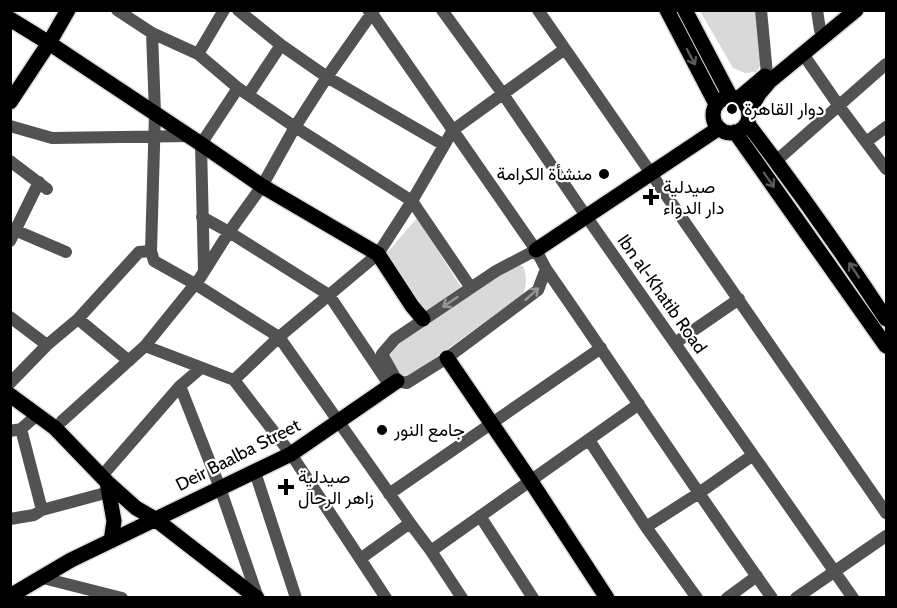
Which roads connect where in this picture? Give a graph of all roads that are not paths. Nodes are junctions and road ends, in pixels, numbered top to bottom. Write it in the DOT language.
graph roads {
  1 [pos="68,10"];
  2 [pos="117,10"];
  3 [pos="224,10"];
  4 [pos="238,10"];
  5 [pos="442,10"];
  6 [pos="538,10"];
  7 [pos="547,10"];
  8 [pos="667,10"];
  9 [pos="685,10"];
  10 [pos="761,10"];
  11 [pos="817,10"];
  12 [pos="843,10"];
  13 [pos="856,10"];
  14 [pos="371,11"];
  15 [pos="10,19"];
  16 [pos="820,30"];
  17 [pos="153,33"];
  18 [pos="555,34"];
  19 [pos="49,44"];
  20 [pos="281,45"];
  21 [pos="565,49"];
  22 [pos="198,54"];
  23 [pos="803,54"];
  24 [pos="886,64"];
  25 [pos="767,74"];
  26 [pos="327,76"];
  27 [pos="243,92"];
  28 [pos="502,94"];
  29 [pos="735,97"];
  30 [pos="11,99"];
  31 [pos="716,104"];
  32 [pos="839,106"];
  33 [pos="154,113"];
  34 [pos="744,122"];
  35 [pos="10,126"];
  36 [pos="295,127"];
  37 [pos="886,127"];
  38 [pos="718,128"];
  39 [pos="453,130"];
  40 [pos="154,137"];
  41 [pos="196,140"];
  42 [pos="866,142"];
  43 [pos="444,145"];
  44 [pos="10,161"];
  45 [pos="776,161"];
  46 [pos="886,169"];
  47 [pos="652,172"];
  48 [pos="262,186"];
  49 [pos="412,201"];
  50 [pos="586,216"];
  51 [pos="202,217"];
  52 [pos="229,232"];
  53 [pos="12,233"];
  54 [pos="536,250"];
  55 [pos="151,251"];
  56 [pos="66,252"];
  57 [pos="378,254"];
  58 [pos="546,269"];
  59 [pos="204,271"];
  60 [pos="195,284"];
  61 [pos="471,288"];
  62 [pos="329,295"];
  63 [pos="739,299"];
  64 [pos="10,317"];
  65 [pos="78,319"];
  66 [pos="886,319"];
  67 [pos="423,320"];
  68 [pos="279,337"];
  69 [pos="675,343"];
  70 [pos="48,345"];
  71 [pos="145,346"];
  72 [pos="886,346"];
  73 [pos="601,348"];
  74 [pos="447,358"];
  75 [pos="129,361"];
  76 [pos="201,368"];
  77 [pos="234,380"];
  78 [pos="394,384"];
  79 [pos="10,385"];
  80 [pos="180,386"];
  81 [pos="10,395"];
  82 [pos="639,404"];
  83 [pos="37,415"];
  84 [pos="62,421"];
  85 [pos="339,422"];
  86 [pos="491,424"];
  87 [pos="16,430"];
  88 [pos="589,440"];
  89 [pos="291,454"];
  90 [pos="753,455"];
  91 [pos="255,472"];
  92 [pos="530,480"];
  93 [pos="108,482"];
  94 [pos="220,488"];
  95 [pos="699,493"];
  96 [pos="389,494"];
  97 [pos="42,510"];
  98 [pos="886,513"];
  99 [pos="480,516"];
  100 [pos="10,519"];
  101 [pos="155,519"];
  102 [pos="410,523"];
  103 [pos="646,527"];
  104 [pos="886,536"];
  105 [pos="111,541"];
  106 [pos="431,551"];
  107 [pos="360,559"];
  108 [pos="835,571"];
  109 [pos="757,576"];
  110 [pos="43,578"];
  111 [pos="10,597"];
  112 [pos="122,597"];
  113 [pos="258,597"];
  114 [pos="296,597"];
  115 [pos="386,597"];
  116 [pos="462,597"];
  117 [pos="533,597"];
  118 [pos="607,597"];
  119 [pos="697,597"];
  120 [pos="727,597"];
  121 [pos="772,597"];
  122 [pos="796,597"];
  123 [pos="853,597"];
  1 -- 19 [label="main road"];
  2 -- 17 [label="street"];
  3 -- 22 [label="street"];
  4 -- 20 [label="street"];
  5 -- 28 [label="street, Ibn al-Khatib Road"];
  6 -- 18 [label="street"];
  7 -- 18 [label="street"];
  8 -- 31 [label="main road, one-way"];
  9 -- 29 [label="main road"];
  10 -- 25 [label="street"];
  11 -- 16 [label="street"];
  12 -- 16 [label="main road"];
  13 -- 23 [label="main road"];
  14 -- 26 [label="street"];
  14 -- 39 [label="street"];
  15 -- 19 [label="main road"];
  16 -- 25 [label="main road"];
  17 -- 22 [label="street"];
  17 -- 33 [label="street"];
  18 -- 21 [label="street"];
  19 -- 30 [label="main road"];
  19 -- 33 [label="main road"];
  20 -- 26 [label="street"];
  20 -- 27 [label="street"];
  21 -- 28 [label="street"];
  21 -- 47 [label="street"];
  22 -- 27 [label="street"];
  23 -- 32 [label="street"];
  23 -- 34 [label="main road"];
  24 -- 32 [label="street"];
  25 -- 29 [label="main road"];
  26 -- 36 [label="street"];
  26 -- 43 [label="street"];
  27 -- 36 [label="street"];
  27 -- 41 [label="street"];
  28 -- 39 [label="street"];
  28 -- 50 [label="street, Ibn al-Khatib Road"];
  29 -- 31 [label="main road"];
  29 -- 34 [label="main road"];
  31 -- 38 [label="main road"];
  32 -- 42 [label="street"];
  32 -- 45 [label="street"];
  33 -- 40 [label="street"];
  33 -- 41 [label="main road"];
  34 -- 38 [label="main road"];
  34 -- 45 [label="main road"];
  34 -- 72 [label="main road, one-way"];
  35 -- 40 [label="street"];
  36 -- 48 [label="street"];
  36 -- 49 [label="street"];
  37 -- 42 [label="street"];
  38 -- 47 [label="main road"];
  39 -- 43 [label="street"];
  39 -- 54 [label="street"];
  40 -- 41 [label="street"];
  40 -- 55 [label="street"];
  41 -- 48 [label="main road"];
  41 -- 51 [label="street"];
  42 -- 46 [label="street"];
  43 -- 49 [label="street"];
  44 -- 53 [label="street"];
  66 -- 45 [label="main road, one-way"];
  47 -- 50 [label="main road"];
  47 -- 63 [label="street"];
  48 -- 52 [label="street"];
  48 -- 57 [label="main road"];
  49 -- 57 [label="street"];
  49 -- 61 [label="street"];
  50 -- 54 [label="main road"];
  50 -- 69 [label="street, Ibn al-Khatib Road"];
  51 -- 52 [label="street"];
  51 -- 59 [label="street"];
  52 -- 59 [label="street"];
  52 -- 62 [label="street"];
  53 -- 56 [label="street"];
  54 -- 58 [label="street"];
  54 -- 61 [label="street"];
  55 -- 60 [label="street"];
  55 -- 65 [label="street"];
  57 -- 62 [label="street"];
  57 -- 67 [label="main road"];
  58 -- 73 [label="street"];
  74 -- 58 [label="street, one-way"];
  59 -- 60 [label="street"];
  60 -- 68 [label="street"];
  60 -- 71 [label="street"];
  61 -- 67 [label="street, one-way"];
  62 -- 68 [label="street"];
  62 -- 78 [label="street"];
  63 -- 69 [label="street"];
  63 -- 98 [label="street"];
  64 -- 70 [label="street"];
  65 -- 70 [label="street"];
  65 -- 75 [label="street"];
  67 -- 78 [label="street"];
  68 -- 77 [label="street"];
  68 -- 85 [label="street"];
  69 -- 90 [label="street, Ibn al-Khatib Road"];
  70 -- 79 [label="street"];
  71 -- 75 [label="street"];
  71 -- 76 [label="street"];
  73 -- 82 [label="street"];
  73 -- 86 [label="street"];
  74 -- 78 [label="street"];
  74 -- 86 [label="main road"];
  75 -- 84 [label="street"];
  76 -- 77 [label="street"];
  76 -- 80 [label="street"];
  77 -- 89 [label="street"];
  78 -- 85 [label="main road, Deir Baalba Street"];
  79 -- 84 [label="main road"];
  80 -- 93 [label="street"];
  80 -- 94 [label="street"];
  81 -- 83 [label="main road"];
  82 -- 88 [label="street"];
  82 -- 95 [label="street"];
  83 -- 87 [label="street"];
  83 -- 93 [label="main road"];
  84 -- 93 [label="main road"];
  85 -- 89 [label="main road, Deir Baalba Street"];
  85 -- 96 [label="street"];
  86 -- 92 [label="main road"];
  86 -- 96 [label="street"];
  87 -- 97 [label="street"];
  88 -- 92 [label="street"];
  88 -- 103 [label="street"];
  89 -- 91 [label="main road, Deir Baalba Street"];
  89 -- 107 [label="street"];
  90 -- 95 [label="street"];
  90 -- 108 [label="street, Ibn al-Khatib Road"];
  91 -- 94 [label="main road, Deir Baalba Street"];
  91 -- 114 [label="street"];
  92 -- 99 [label="street"];
  92 -- 118 [label="main road"];
  93 -- 97 [label="street"];
  93 -- 101 [label="main road"];
  93 -- 105 [label="main road"];
  94 -- 101 [label="main road, Deir Baalba Street"];
  94 -- 113 [label="street"];
  95 -- 103 [label="street"];
  95 -- 109 [label="street"];
  96 -- 102 [label="street"];
  97 -- 100 [label="street"];
  99 -- 106 [label="street"];
  99 -- 117 [label="street"];
  101 -- 105 [label="main road, Deir Baalba Street"];
  101 -- 113 [label="main road"];
  102 -- 106 [label="street"];
  102 -- 107 [label="street"];
  103 -- 119 [label="street"];
  104 -- 108 [label="street"];
  105 -- 110 [label="main road, Deir Baalba Street"];
  106 -- 116 [label="street"];
  107 -- 115 [label="street"];
  108 -- 122 [label="street"];
  108 -- 123 [label="street, Ibn al-Khatib Road"];
  109 -- 120 [label="street"];
  109 -- 121 [label="street"];
  110 -- 111 [label="main road, Deir Baalba Street"];
  110 -- 112 [label="street"];
}
